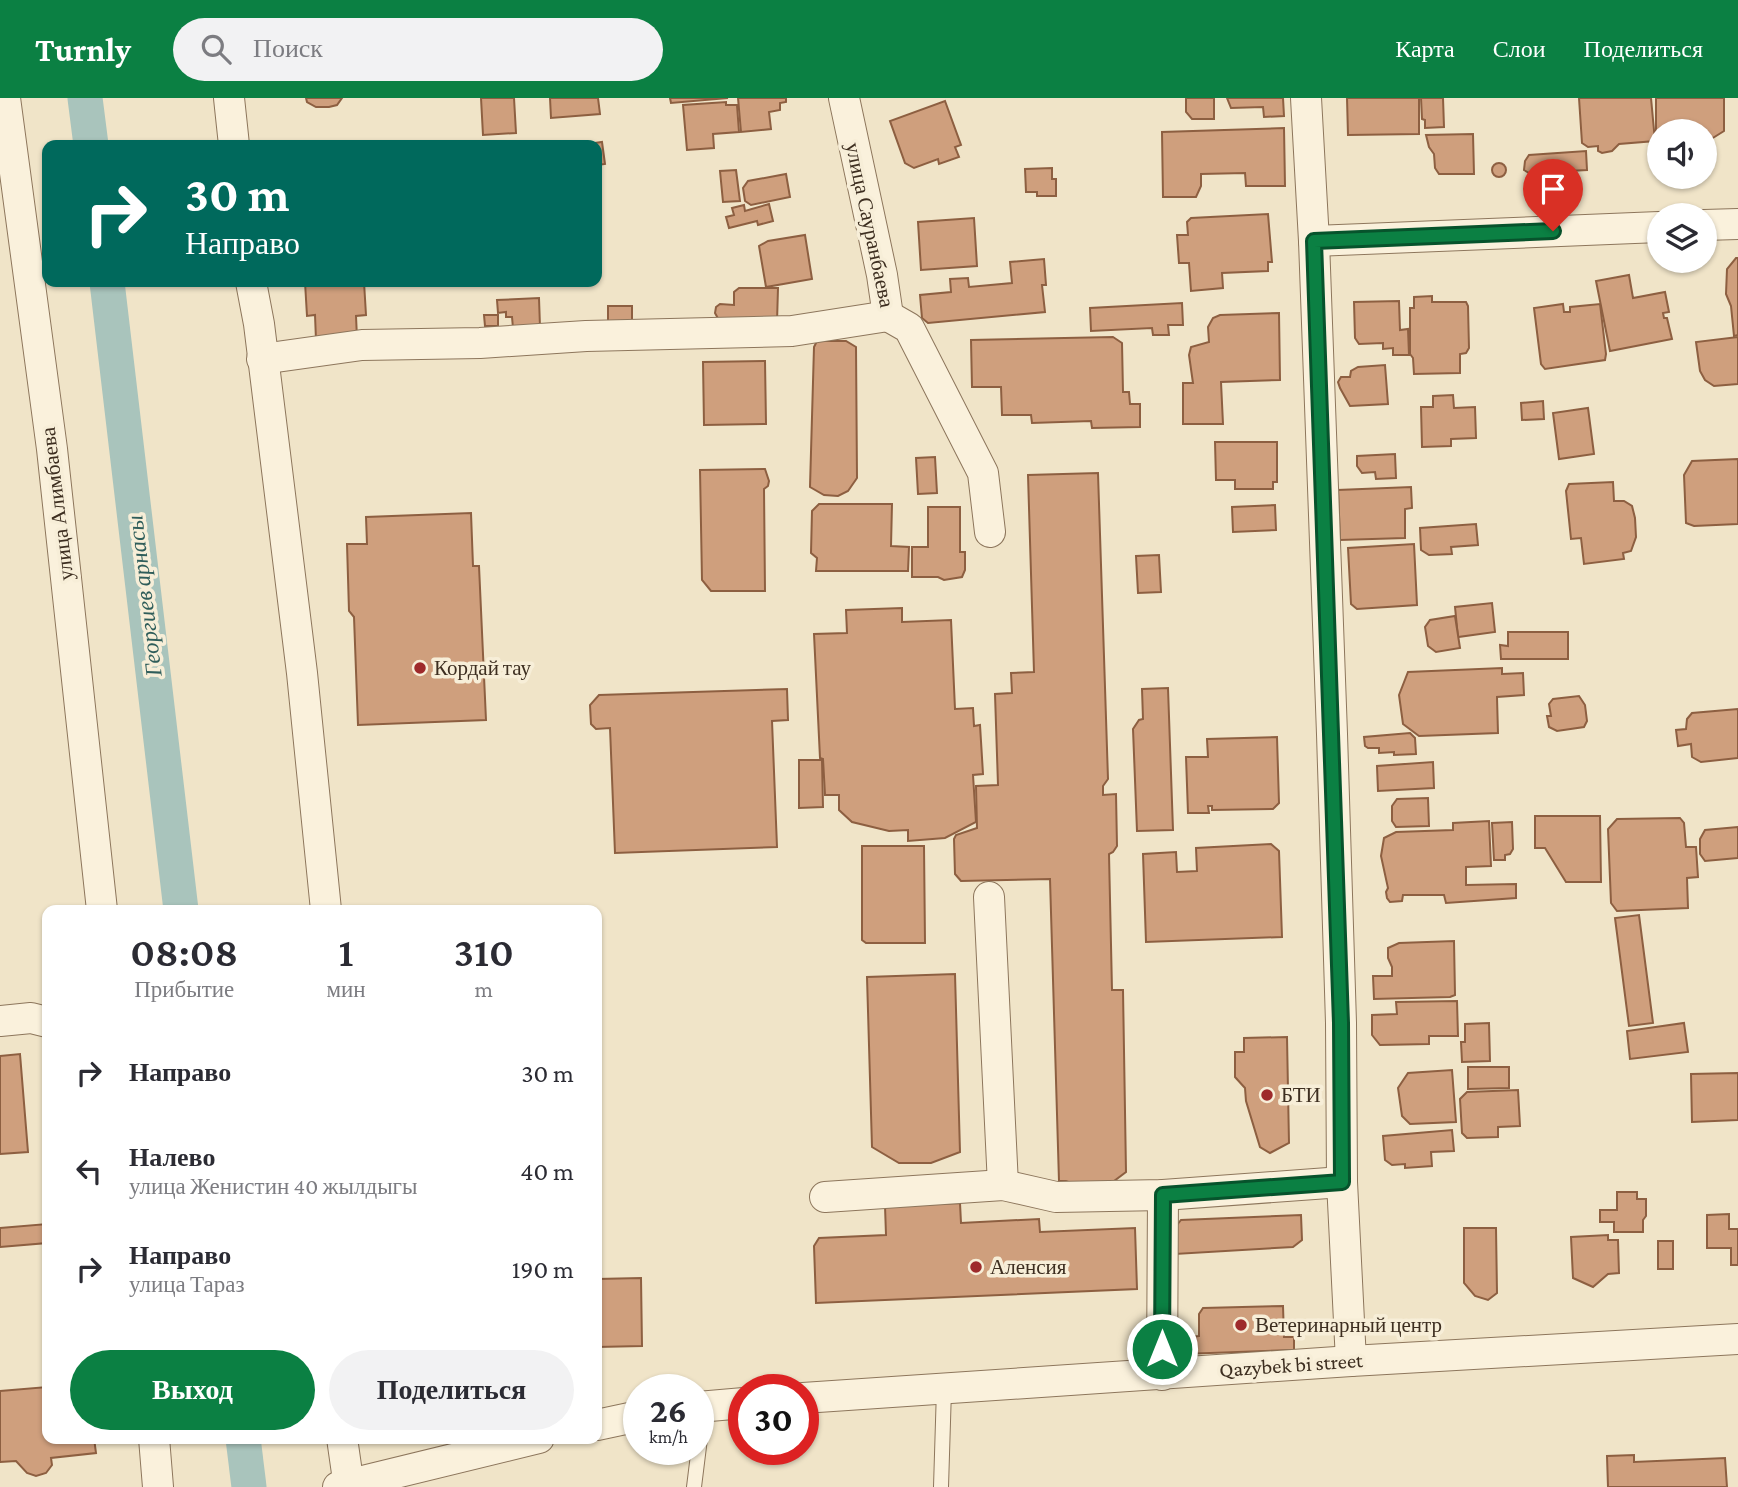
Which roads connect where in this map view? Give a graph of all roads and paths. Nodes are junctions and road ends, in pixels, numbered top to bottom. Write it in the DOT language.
graph roads {
  1 [pos="5,98"];
  2 [pos="229,98"];
  3 [pos="844,98"];
  4 [pos="1306,98"];
  5 [pos="233,140"];
  6 [pos="1738,224"];
  7 [pos="1717,225"];
  8 [pos="1647,227"];
  9 [pos="1314,241"];
  10 [pos="252,287"];
  11 [pos="888,316"];
  12 [pos="262,359"];
  13 [pos="990,532"];
  14 [pos="989,897"];
  15 [pos="101,905"];
  16 [pos="325,905"];
  17 [pos="0,1021"];
  18 [pos="42,1021"];
  19 [pos="1342,1182"];
  20 [pos="1003,1185"];
  21 [pos="1163,1195"];
  22 [pos="825,1197"];
  23 [pos="1738,1339"];
  24 [pos="1351,1361"];
  25 [pos="1162,1375"];
  26 [pos="944,1389"];
  27 [pos="819,1397"];
  28 [pos="623,1419"];
  29 [pos="602,1424"];
  30 [pos="154,1444"];
  31 [pos="342,1444"];
  32 [pos="515,1444"];
  33 [pos="696,1465"];
  34 [pos="345,1486"];
  35 [pos="158,1487"];
  36 [pos="694,1487"];
  37 [pos="941,1487"];
  1 -- 15 [label="street, улица Алимбаева"];
  2 -- 5 [label="street"];
  3 -- 11 [label="street, улица Сауранбаева"];
  4 -- 9 [label="street"];
  6 -- 7 [label="street"];
  8 -- 9 [label="street"];
  9 -- 19 [label="street"];
  10 -- 12 [label="street"];
  11 -- 12 [label="street"];
  11 -- 13 [label="street, улица Сауранбаева"];
  12 -- 16 [label="street"];
  14 -- 20 [label="street"];
  17 -- 18 [label="street"];
  19 -- 21 [label="street"];
  19 -- 24 [label="street"];
  20 -- 21 [label="street"];
  20 -- 22 [label="street"];
  21 -- 25 [label="street"];
  23 -- 24 [label="street, Qazybek bi street"];
  24 -- 25 [label="street, Qazybek bi street"];
  25 -- 26 [label="street, Qazybek bi street"];
  26 -- 27 [label="street, Qazybek bi street"];
  26 -- 37 [label="lane"];
  28 -- 29 [label="street"];
  30 -- 35 [label="street"];
  31 -- 34 [label="street"];
  32 -- 34 [label="street"];
  33 -- 36 [label="lane"];
}
